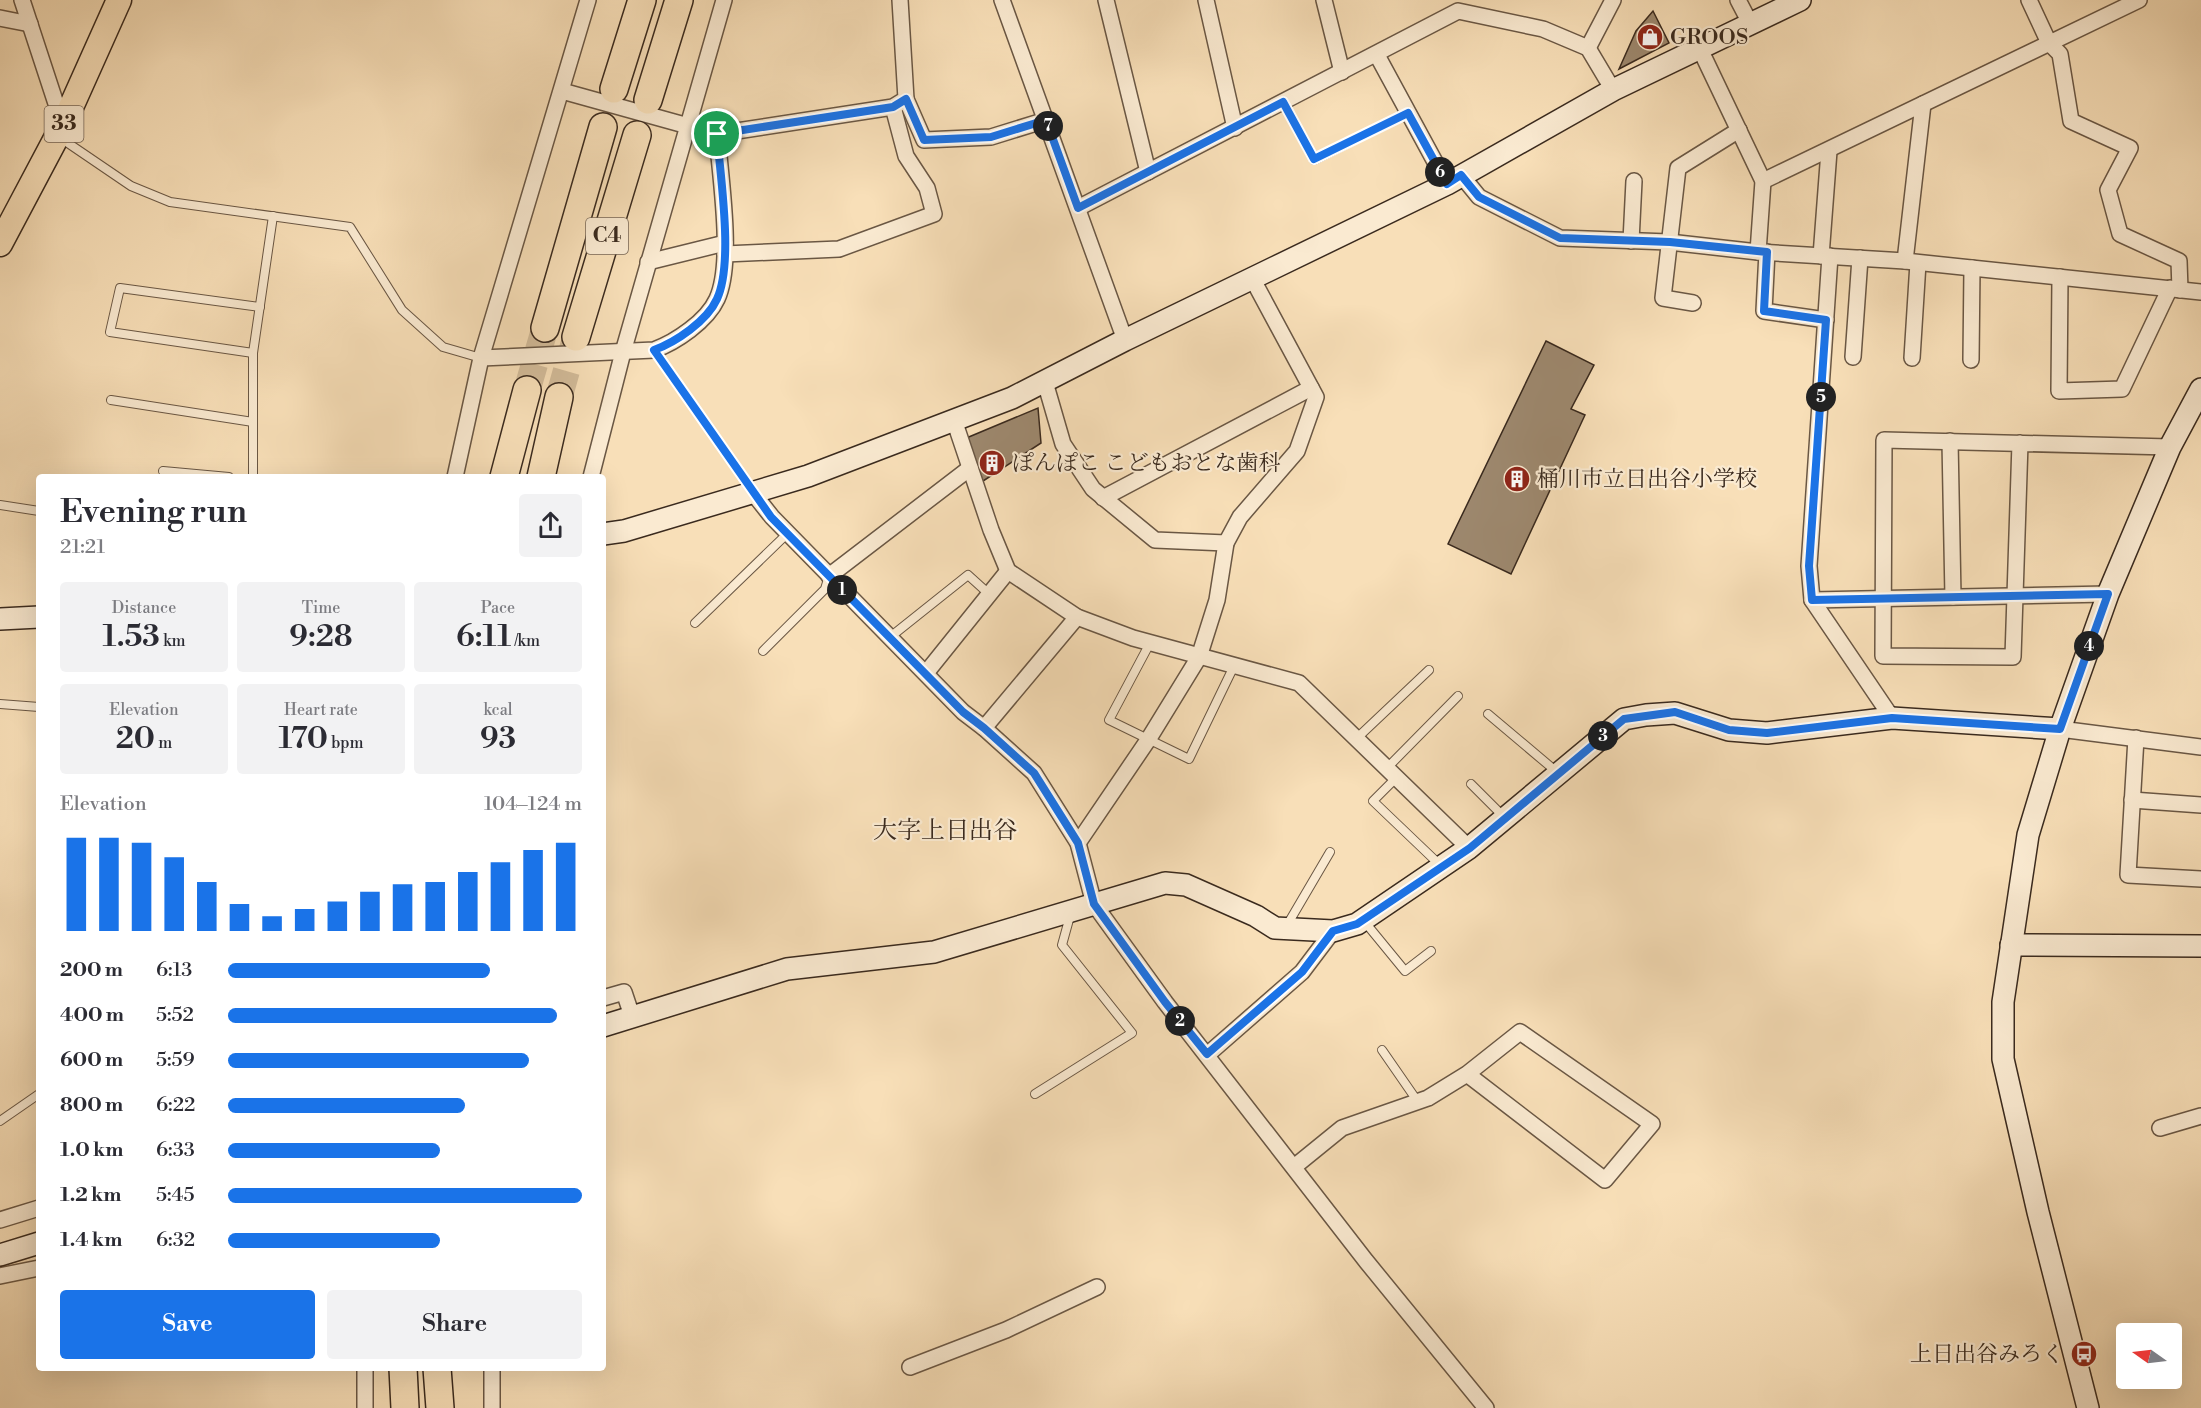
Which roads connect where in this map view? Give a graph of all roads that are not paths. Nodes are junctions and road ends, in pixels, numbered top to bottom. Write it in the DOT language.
graph roads {
  1 [pos="22,0"];
  2 [pos="119,0"];
  3 [pos="588,0"];
  4 [pos="642,0"];
  5 [pos="679,0"];
  6 [pos="724,0"];
  7 [pos="900,0"];
  8 [pos="1002,0"];
  9 [pos="1106,0"];
  10 [pos="1206,0"];
  11 [pos="1324,0"];
  12 [pos="1613,0"];
  13 [pos="1738,0"];
  14 [pos="1800,0"];
  15 [pos="2029,0"];
  16 [pos="2139,0"];
  17 [pos="1459,6"];
  18 [pos="0,18"];
  19 [pos="1750,23"];
  20 [pos="30,24"];
  21 [pos="2049,43"];
  22 [pos="1588,48"];
  23 [pos="1700,49"];
  24 [pos="1377,55"];
  25 [pos="1342,72"];
  26 [pos="614,89"];
  27 [pos="1613,90"];
  28 [pos="562,91"];
  29 [pos="648,100"];
  30 [pos="1283,102"];
  31 [pos="900,103"];
  32 [pos="1923,104"];
  33 [pos="1408,113"];
  34 [pos="1046,120"];
  35 [pos="686,126"];
  36 [pos="603,128"];
  37 [pos="1234,128"];
  38 [pos="1739,130"];
  39 [pos="61,131"];
  40 [pos="717,134"];
  41 [pos="637,135"];
  42 [pos="1829,151"];
  43 [pos="1148,172"];
  44 [pos="1454,179"];
  45 [pos="1634,181"];
  46 [pos="1763,181"];
  47 [pos="1078,208"];
  48 [pos="273,216"];
  49 [pos="1631,241"];
  50 [pos="1670,242"];
  51 [pos="0,244"];
  52 [pos="725,249"];
  53 [pos="1763,252"];
  54 [pos="1826,256"];
  55 [pos="1860,258"];
  56 [pos="648,262"];
  57 [pos="1912,262"];
  58 [pos="1972,268"];
  59 [pos="2060,277"];
  60 [pos="1252,278"];
  61 [pos="2175,289"];
  62 [pos="2201,292"];
  63 [pos="1693,303"];
  64 [pos="260,307"];
  65 [pos="1826,320"];
  66 [pos="545,328"];
  67 [pos="576,337"];
  68 [pos="1125,340"];
  69 [pos="654,350"];
  70 [pos="622,352"];
  71 [pos="254,353"];
  72 [pos="1853,357"];
  73 [pos="1912,357"];
  74 [pos="482,358"];
  75 [pos="1971,360"];
  76 [pos="1045,382"];
  77 [pos="1311,388"];
  78 [pos="527,390"];
  79 [pos="2199,397"];
  80 [pos="560,398"];
  81 [pos="111,400"];
  82 [pos="954,420"];
  83 [pos="253,422"];
  84 [pos="1950,441"];
  85 [pos="2020,443"];
  86 [pos="2170,447"];
  87 [pos="970,468"];
  88 [pos="164,471"];
  89 [pos="196,474"];
  90 [pos="253,474"];
  91 [pos="456,474"];
  92 [pos="505,474"];
  93 [pos="542,474"];
  94 [pos="592,474"];
  95 [pos="753,493"];
  96 [pos="1103,498"];
  97 [pos="0,505"];
  98 [pos="36,511"];
  99 [pos="788,533"];
  100 [pos="606,534"];
  101 [pos="1226,543"];
  102 [pos="1008,571"];
  103 [pos="829,576"];
  104 [pos="988,594"];
  105 [pos="2108,594"];
  106 [pos="2015,596"];
  107 [pos="1953,597"];
  108 [pos="1883,599"];
  109 [pos="1812,600"];
  110 [pos="36,613"];
  111 [pos="1077,617"];
  112 [pos="0,619"];
  113 [pos="695,623"];
  114 [pos="889,638"];
  115 [pos="1150,643"];
  116 [pos="763,651"];
  117 [pos="1199,657"];
  118 [pos="1234,666"];
  119 [pos="1429,670"];
  120 [pos="926,673"];
  121 [pos="1458,696"];
  122 [pos="0,704"];
  123 [pos="36,707"];
  124 [pos="1488,714"];
  125 [pos="1892,718"];
  126 [pos="984,728"];
  127 [pos="2060,729"];
  128 [pos="2136,738"];
  129 [pos="1356,739"];
  130 [pos="1148,741"];
  131 [pos="2201,747"];
  132 [pos="1392,773"];
  133 [pos="1559,773"];
  134 [pos="1471,784"];
  135 [pos="2132,800"];
  136 [pos="2201,805"];
  137 [pos="1506,818"];
  138 [pos="1078,843"];
  139 [pos="1470,848"];
  140 [pos="1329,852"];
  141 [pos="1442,867"];
  142 [pos="2201,879"];
  143 [pos="1094,904"];
  144 [pos="1071,911"];
  145 [pos="1363,920"];
  146 [pos="1285,929"];
  147 [pos="1333,931"];
  148 [pos="2011,945"];
  149 [pos="2201,946"];
  150 [pos="1431,951"];
  151 [pos="606,997"];
  152 [pos="632,1016"];
  153 [pos="606,1025"];
  154 [pos="1383,1050"];
  155 [pos="1207,1054"];
  156 [pos="1467,1074"];
  157 [pos="1035,1094"];
  158 [pos="36,1096"];
  159 [pos="1418,1102"];
  160 [pos="2201,1116"];
  161 [pos="0,1121"];
  162 [pos="2160,1128"];
  163 [pos="1294,1167"];
  164 [pos="36,1209"];
  165 [pos="0,1220"];
  166 [pos="36,1244"];
  167 [pos="0,1255"];
  168 [pos="36,1269"];
  169 [pos="0,1276"];
  170 [pos="1097,1287"];
  171 [pos="910,1367"];
  172 [pos="365,1371"];
  173 [pos="403,1371"];
  174 [pos="437,1371"];
  175 [pos="492,1371"];
  176 [pos="365,1408"];
  177 [pos="405,1408"];
  178 [pos="440,1408"];
  179 [pos="492,1408"];
  180 [pos="1486,1408"];
  181 [pos="2088,1408"];
  1 -- 20 [label="street"];
  2 -- 39 [label="main road, 33"];
  3 -- 28 [label="street"];
  4 -- 26 [label="highway"];
  5 -- 29 [label="highway"];
  6 -- 35 [label="street"];
  7 -- 31 [label="street"];
  8 -- 34 [label="street"];
  9 -- 43 [label="street"];
  10 -- 37 [label="street"];
  11 -- 25 [label="street"];
  12 -- 22 [label="street"];
  13 -- 19 [label="street"];
  14 -- 19 [label="street"];
  15 -- 21 [label="street"];
  16 -- 21 [label="street"];
  17 -- 22 [label="street"];
  17 -- 24 [label="street"];
  18 -- 20 [label="street"];
  19 -- 23 [label="street"];
  20 -- 39 [label="street"];
  21 -- 32 [label="street"];
  21 -- 61 [label="street"];
  22 -- 27 [label="street"];
  23 -- 27 [label="street"];
  23 -- 38 [label="street"];
  24 -- 25 [label="street"];
  24 -- 33 [label="street"];
  25 -- 30 [label="street"];
  27 -- 44 [label="street"];
  28 -- 35 [label="street"];
  28 -- 74 [label="street"];
  30 -- 33 [label="lane"];
  30 -- 37 [label="street"];
  31 -- 34 [label="street"];
  31 -- 40 [label="street"];
  31 -- 52 [label="street"];
  32 -- 42 [label="street"];
  32 -- 57 [label="street"];
  33 -- 44 [label="street"];
  34 -- 47 [label="street"];
  35 -- 40 [label="street"];
  35 -- 56 [label="street"];
  36 -- 66 [label="highway, C4"];
  37 -- 43 [label="street"];
  38 -- 46 [label="street"];
  38 -- 50 [label="street"];
  39 -- 48 [label="lane"];
  39 -- 51 [label="main road, 33"];
  40 -- 52 [label="street"];
  41 -- 67 [label="highway, C4"];
  42 -- 46 [label="street"];
  42 -- 54 [label="street"];
  43 -- 47 [label="street"];
  44 -- 49 [label="street"];
  44 -- 60 [label="street"];
  45 -- 49 [label="street"];
  46 -- 53 [label="street"];
  47 -- 68 [label="street"];
  48 -- 64 [label="lane"];
  48 -- 74 [label="lane"];
  49 -- 50 [label="street"];
  50 -- 53 [label="street"];
  50 -- 63 [label="street"];
  52 -- 56 [label="street"];
  52 -- 69 [label="street"];
  53 -- 54 [label="street"];
  53 -- 65 [label="street"];
  54 -- 55 [label="street"];
  54 -- 65 [label="street"];
  55 -- 57 [label="street"];
  55 -- 72 [label="street"];
  56 -- 70 [label="street"];
  57 -- 58 [label="street"];
  57 -- 73 [label="street"];
  58 -- 59 [label="street"];
  58 -- 75 [label="street"];
  59 -- 61 [label="street"];
  59 -- 61 [label="street"];
  60 -- 68 [label="street"];
  60 -- 77 [label="street"];
  61 -- 62 [label="street"];
  64 -- 71 [label="lane"];
  64 -- 71 [label="lane"];
  65 -- 109 [label="street"];
  68 -- 76 [label="street"];
  69 -- 70 [label="street"];
  69 -- 95 [label="lane"];
  70 -- 74 [label="street"];
  70 -- 94 [label="street"];
  71 -- 83 [label="lane"];
  74 -- 91 [label="street"];
  76 -- 82 [label="street"];
  76 -- 96 [label="street"];
  77 -- 96 [label="street"];
  77 -- 101 [label="street"];
  78 -- 92 [label="highway"];
  79 -- 86 [label="street"];
  80 -- 93 [label="highway"];
  81 -- 83 [label="lane"];
  82 -- 87 [label="street"];
  82 -- 95 [label="street"];
  83 -- 90 [label="lane"];
  84 -- 85 [label="street"];
  84 -- 107 [label="street"];
  84 -- 108 [label="street"];
  85 -- 86 [label="street"];
  85 -- 106 [label="street"];
  86 -- 105 [label="street"];
  87 -- 102 [label="street"];
  87 -- 103 [label="street"];
  88 -- 89 [label="lane"];
  95 -- 99 [label="street"];
  95 -- 100 [label="street"];
  96 -- 101 [label="street"];
  97 -- 98 [label="lane"];
  99 -- 103 [label="street"];
  99 -- 113 [label="lane"];
  101 -- 117 [label="street"];
  102 -- 104 [label="street"];
  102 -- 111 [label="street"];
  103 -- 114 [label="street"];
  103 -- 116 [label="lane"];
  104 -- 114 [label="lane"];
  104 -- 120 [label="street"];
  105 -- 106 [label="street"];
  105 -- 127 [label="street"];
  106 -- 107 [label="street"];
  106 -- 108 [label="street"];
  107 -- 108 [label="street"];
  108 -- 109 [label="street"];
  109 -- 125 [label="street"];
  110 -- 112 [label="street"];
  111 -- 115 [label="street"];
  111 -- 126 [label="street"];
  114 -- 120 [label="street"];
  115 -- 117 [label="street"];
  115 -- 130 [label="lane"];
  117 -- 118 [label="street"];
  117 -- 130 [label="street"];
  118 -- 129 [label="street"];
  118 -- 130 [label="lane"];
  119 -- 129 [label="lane"];
  120 -- 126 [label="street"];
  121 -- 132 [label="lane"];
  122 -- 123 [label="lane"];
  124 -- 133 [label="lane"];
  125 -- 127 [label="street"];
  125 -- 133 [label="street"];
  126 -- 138 [label="street"];
  127 -- 128 [label="street"];
  127 -- 148 [label="street"];
  128 -- 131 [label="street"];
  128 -- 135 [label="street"];
  129 -- 132 [label="street"];
  130 -- 138 [label="street"];
  132 -- 139 [label="street"];
  132 -- 141 [label="lane"];
  133 -- 137 [label="street"];
  134 -- 137 [label="lane"];
  135 -- 136 [label="street"];
  135 -- 142 [label="street"];
  137 -- 139 [label="street"];
  138 -- 143 [label="street"];
  139 -- 141 [label="street"];
  140 -- 146 [label="lane"];
  141 -- 145 [label="street"];
  143 -- 144 [label="street"];
  143 -- 146 [label="street"];
  143 -- 155 [label="street"];
  144 -- 152 [label="street"];
  144 -- 157 [label="lane"];
  145 -- 147 [label="street"];
  145 -- 150 [label="lane"];
  146 -- 147 [label="street"];
  147 -- 155 [label="street"];
  148 -- 149 [label="street"];
  148 -- 181 [label="street"];
  151 -- 152 [label="street"];
  152 -- 153 [label="street"];
  154 -- 159 [label="lane"];
  155 -- 163 [label="street"];
  156 -- 156 [label="street"];
  156 -- 159 [label="street"];
  158 -- 161 [label="lane"];
  159 -- 163 [label="street"];
  160 -- 162 [label="street"];
  163 -- 180 [label="street"];
  164 -- 165 [label="street"];
  166 -- 167 [label="street"];
  168 -- 169 [label="street"];
  170 -- 171 [label="street"];
  172 -- 176 [label="street"];
  173 -- 177 [label="highway"];
  174 -- 178 [label="highway"];
  175 -- 179 [label="street"];
}
